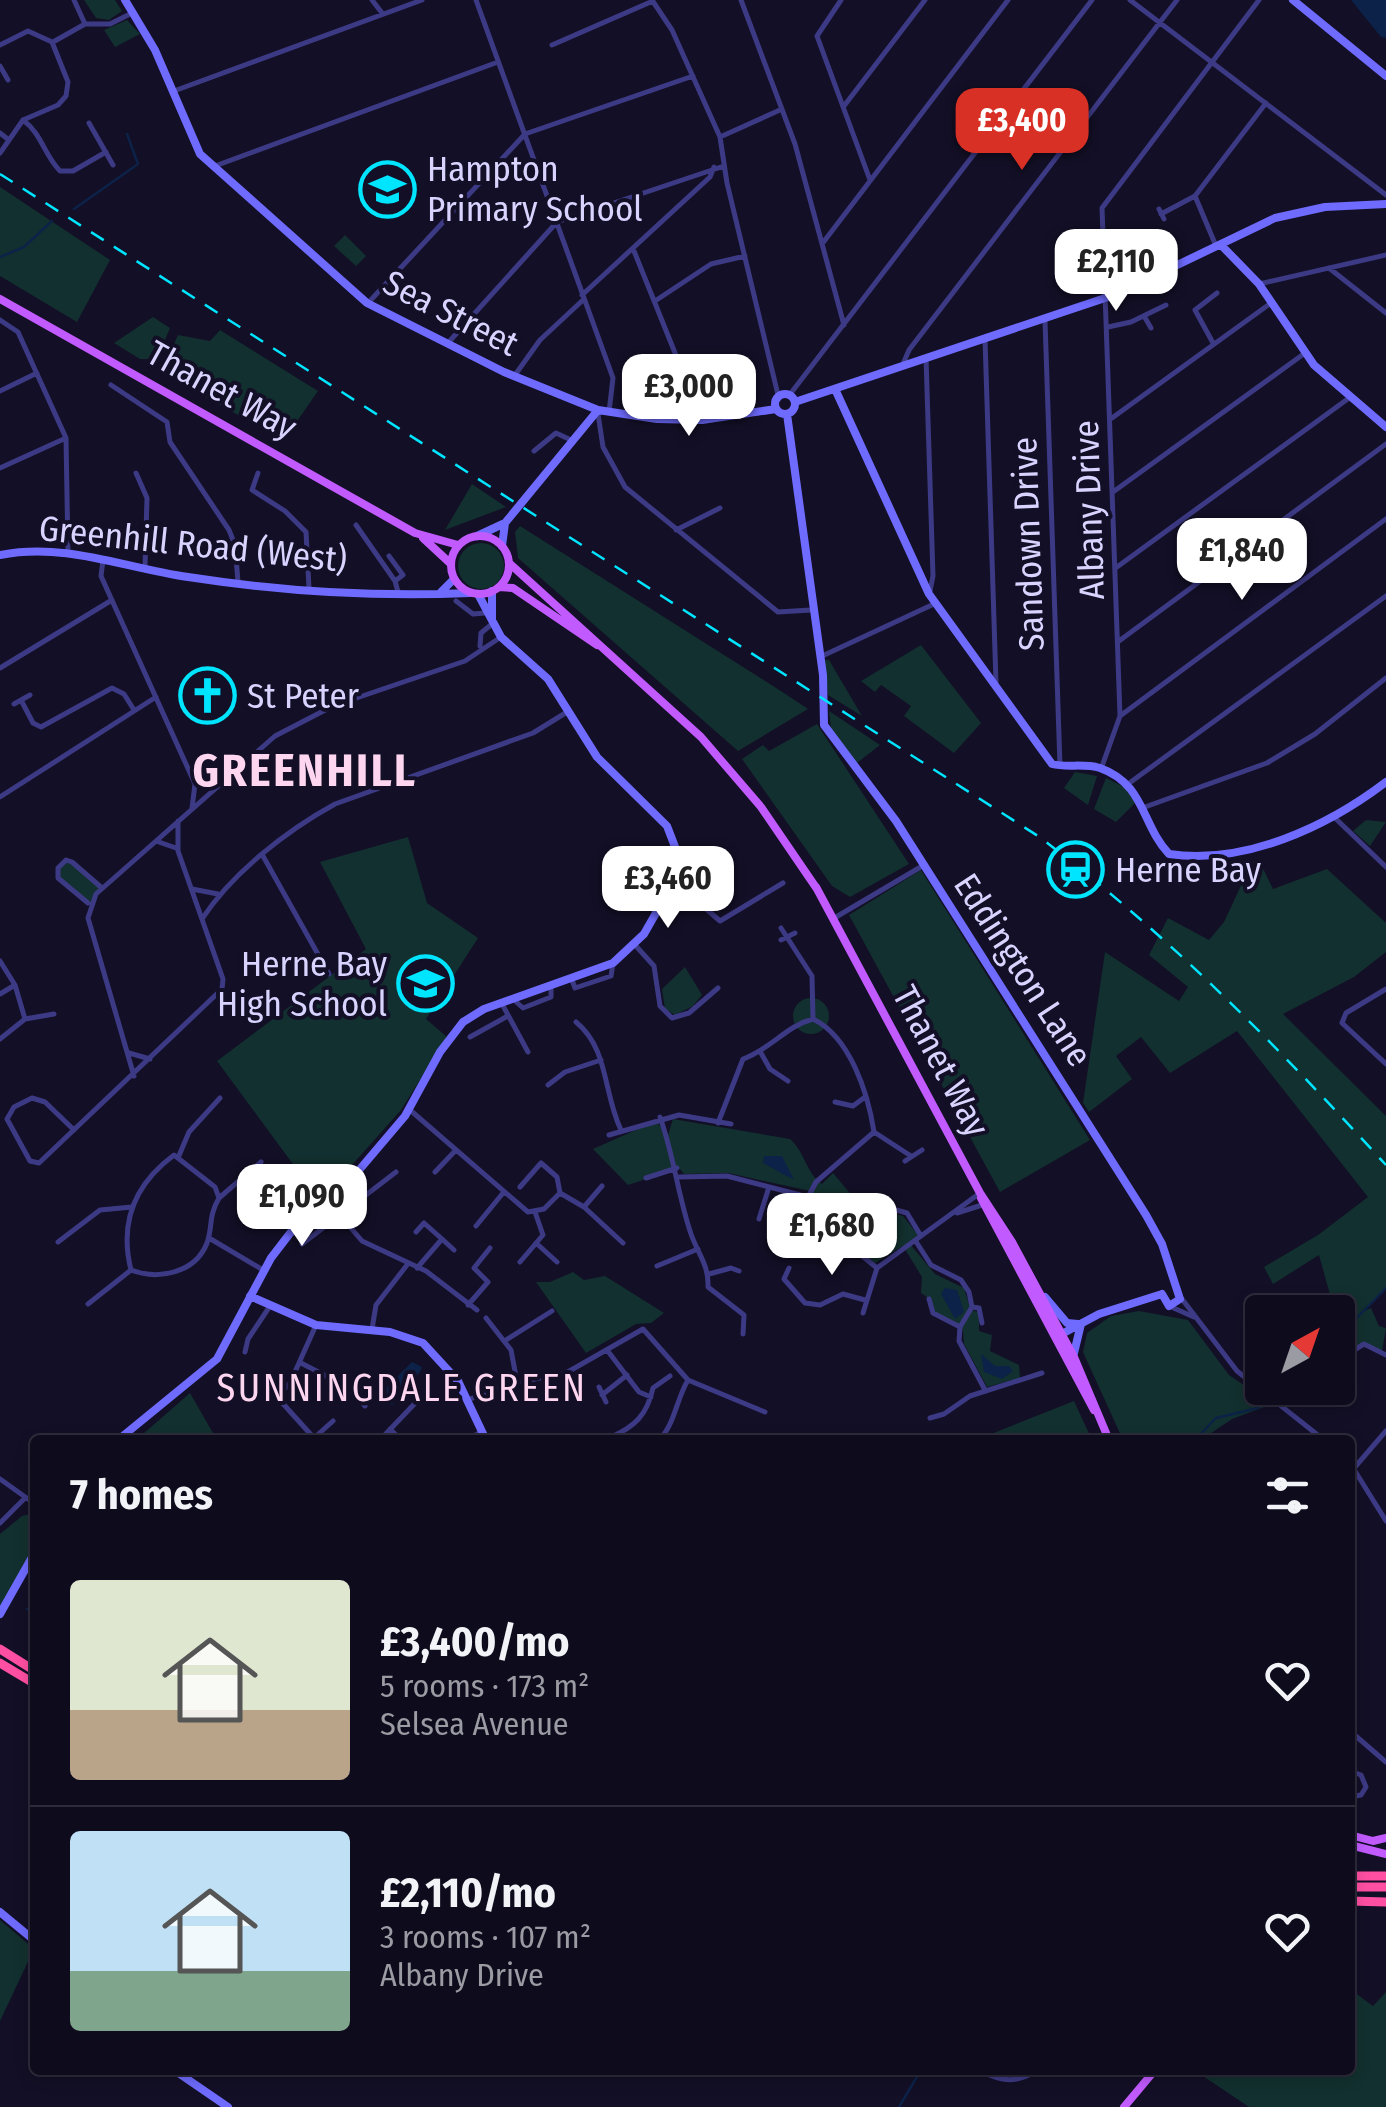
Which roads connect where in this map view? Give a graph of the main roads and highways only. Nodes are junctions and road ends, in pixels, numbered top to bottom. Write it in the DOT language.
graph roads {
  1 [pos="0,298"];
  2 [pos="415,533"];
  3 [pos="458,545"];
  4 [pos="450,564"];
  5 [pos="510,564"];
  6 [pos="496,590"];
  7 [pos="601,646"];
  8 [pos="816,887"];
  9 [pos="853,954"];
  10 [pos="984,1204"];
  11 [pos="1058,1336"];
  12 [pos="1104,1426"];
  13 [pos="1107,1435"];
  14 [pos="0,1649"];
  15 [pos="0,1663"];
  16 [pos="30,1668"];
  17 [pos="30,1681"];
  18 [pos="1355,1836"];
  19 [pos="1386,1838"];
  20 [pos="1355,1846"];
  21 [pos="1386,1852"];
  22 [pos="1355,1876"];
  23 [pos="1386,1876"];
  24 [pos="1355,1887"];
  25 [pos="1386,1888"];
  26 [pos="1355,1900"];
  27 [pos="1386,1902"];
  28 [pos="1151,2075"];
  29 [pos="1124,2107"];
  1 -- 2 [label="main road, Thanet Way"];
  2 -- 3 [label="main road"];
  2 -- 4 [label="main road"];
  3 -- 4 [label="main road"];
  3 -- 5 [label="main road"];
  4 -- 6 [label="main road"];
  5 -- 6 [label="main road"];
  5 -- 7 [label="main road, Thanet Way"];
  6 -- 7 [label="main road, Thanet Way"];
  7 -- 8 [label="main road, Thanet Way"];
  8 -- 9 [label="main road, Thanet Way"];
  8 -- 9 [label="main road, Thanet Way"];
  9 -- 10 [label="main road, Thanet Way"];
  10 -- 11 [label="main road, Thanet Way"];
  10 -- 11 [label="main road, Thanet Way"];
  11 -- 12 [label="main road, Thanet Way"];
  11 -- 12 [label="main road, Thanet Way"];
  12 -- 13 [label="main road, Thanet Way"];
  14 -- 16 [label="highway"];
  15 -- 17 [label="highway"];
  18 -- 19 [label="main road"];
  19 -- 21 [label="main road"];
  20 -- 21 [label="main road"];
  22 -- 23 [label="highway"];
  24 -- 25 [label="highway"];
  26 -- 27 [label="highway"];
  28 -- 29 [label="main road"];
}
